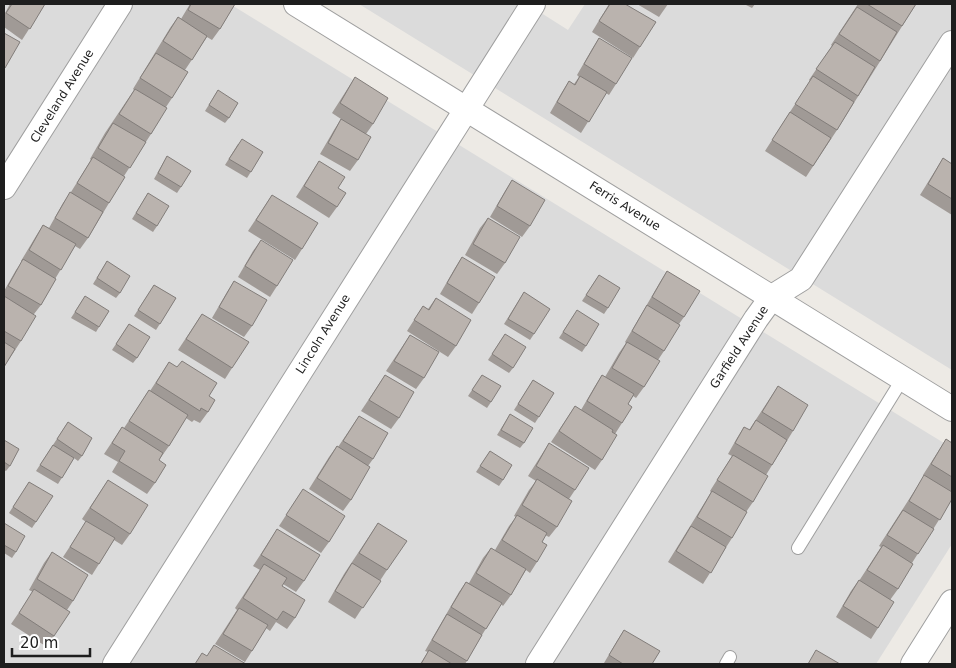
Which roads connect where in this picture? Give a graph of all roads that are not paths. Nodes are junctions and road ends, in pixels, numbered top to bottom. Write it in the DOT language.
graph roads {
  1 [pos="120,4"];
  2 [pos="296,4"];
  3 [pos="533,4"];
  4 [pos="952,43"];
  5 [pos="466,108"];
  6 [pos="4,188"];
  7 [pos="772,297"];
  8 [pos="903,378"];
  9 [pos="952,409"];
  10 [pos="798,548"];
  11 [pos="952,602"];
  12 [pos="115,664"];
  13 [pos="538,664"];
  14 [pos="913,664"];
  1 -- 6 [label="street, Cleveland Avenue"];
  2 -- 5 [label="street, Ferris Avenue"];
  3 -- 5 [label="street, Lincoln Avenue"];
  4 -- 7 [label="street, Garfield Avenue"];
  5 -- 7 [label="street, Ferris Avenue"];
  5 -- 12 [label="street, Lincoln Avenue"];
  7 -- 8 [label="street, Ferris Avenue"];
  7 -- 13 [label="street, Garfield Avenue"];
  8 -- 9 [label="street, Ferris Avenue"];
  8 -- 10 [label="lane"];
  11 -- 14 [label="street"];
}
